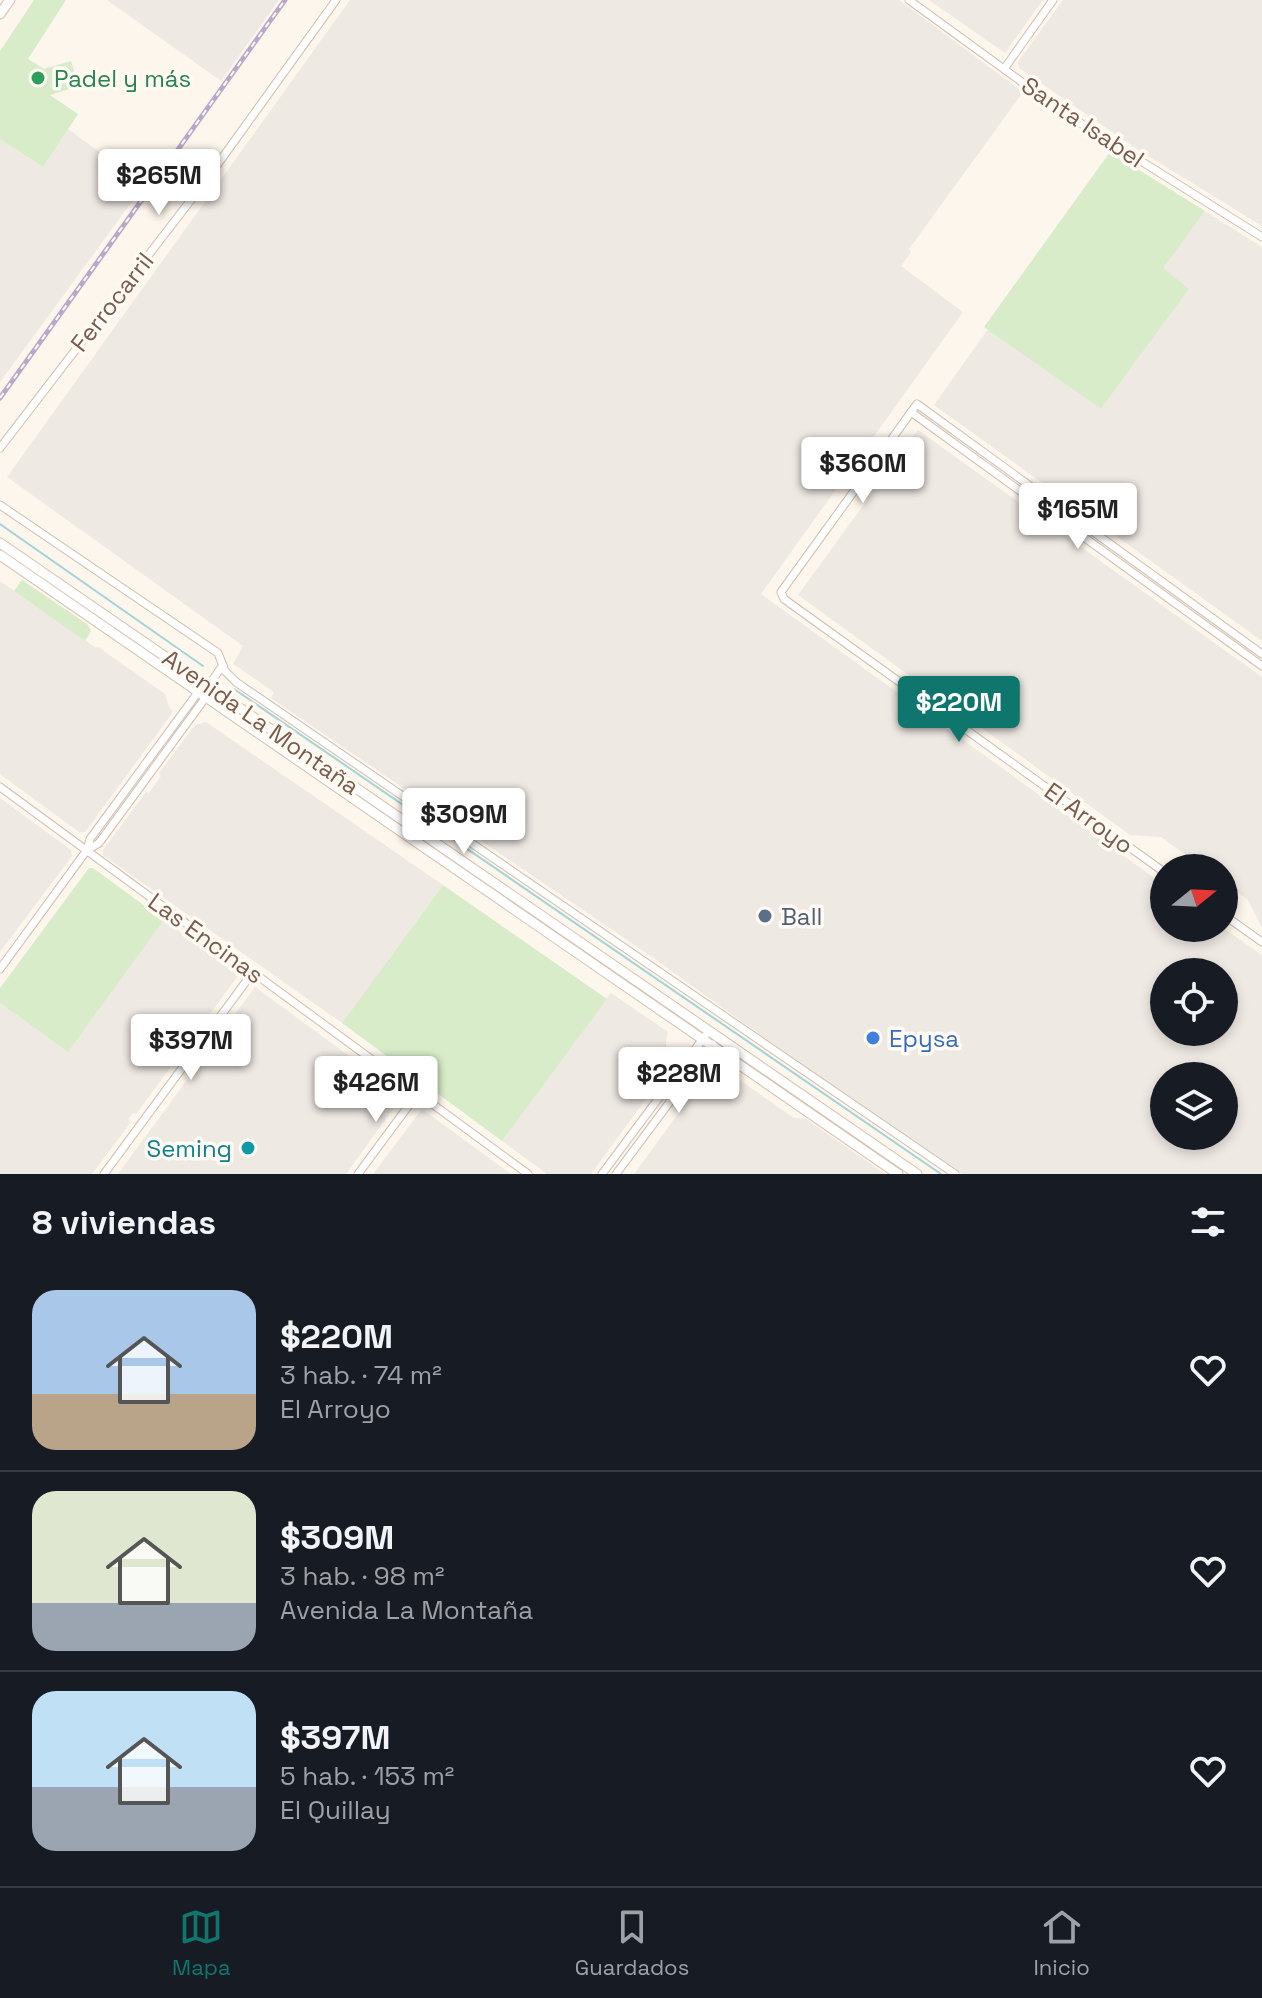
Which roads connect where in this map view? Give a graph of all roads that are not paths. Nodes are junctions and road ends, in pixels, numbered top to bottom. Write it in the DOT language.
graph roads {
  1 [pos="10,0"];
  2 [pos="336,0"];
  3 [pos="909,0"];
  4 [pos="1053,0"];
  5 [pos="0,14"];
  6 [pos="1004,69"];
  7 [pos="1262,237"];
  8 [pos="911,412"];
  9 [pos="0,448"];
  10 [pos="0,505"];
  11 [pos="0,543"];
  12 [pos="0,555"];
  13 [pos="1235,634"];
  14 [pos="1229,642"];
  15 [pos="1262,654"];
  16 [pos="223,665"];
  17 [pos="1262,666"];
  18 [pos="208,686"];
  19 [pos="202,694"];
  20 [pos="0,787"];
  21 [pos="87,850"];
  22 [pos="1150,862"];
  23 [pos="1238,925"];
  24 [pos="1262,942"];
  25 [pos="0,969"];
  26 [pos="253,972"];
  27 [pos="710,1038"];
  28 [pos="762,1074"];
  29 [pos="418,1093"];
  30 [pos="104,1174"];
  31 [pos="358,1174"];
  32 [pos="528,1174"];
  33 [pos="602,1174"];
  34 [pos="616,1174"];
  35 [pos="898,1174"];
  36 [pos="917,1174"];
  37 [pos="955,1174"];
  1 -- 5 [label="main road"];
  2 -- 9 [label="street, Ferrocarril"];
  3 -- 6 [label="street, Santa Isabel"];
  4 -- 6 [label="street"];
  6 -- 7 [label="street, Santa Isabel"];
  8 -- 13 [label="street"];
  8 -- 14 [label="street"];
  8 -- 22 [label="street, El Arroyo"];
  10 -- 16 [label="street"];
  11 -- 18 [label="main road, Avenida La Montaña"];
  12 -- 19 [label="main road, Avenida La Montaña"];
  13 -- 14 [label="street"];
  13 -- 15 [label="street"];
  14 -- 17 [label="street"];
  16 -- 18 [label="street"];
  16 -- 37 [label="street"];
  18 -- 19 [label="street"];
  18 -- 27 [label="main road, Avenida La Montaña"];
  19 -- 21 [label="street"];
  19 -- 27 [label="main road, Avenida La Montaña"];
  20 -- 21 [label="street, Las Encinas"];
  21 -- 25 [label="street"];
  21 -- 26 [label="street, Las Encinas"];
  23 -- 24 [label="street"];
  26 -- 29 [label="street, Las Encinas"];
  26 -- 30 [label="street"];
  27 -- 28 [label="main road, Avenida La Montaña"];
  27 -- 33 [label="street"];
  27 -- 34 [label="street"];
  28 -- 35 [label="main road, Avenida La Montaña"];
  28 -- 36 [label="main road, Avenida La Montaña"];
  29 -- 31 [label="street"];
  29 -- 32 [label="street, Las Encinas"];
}
